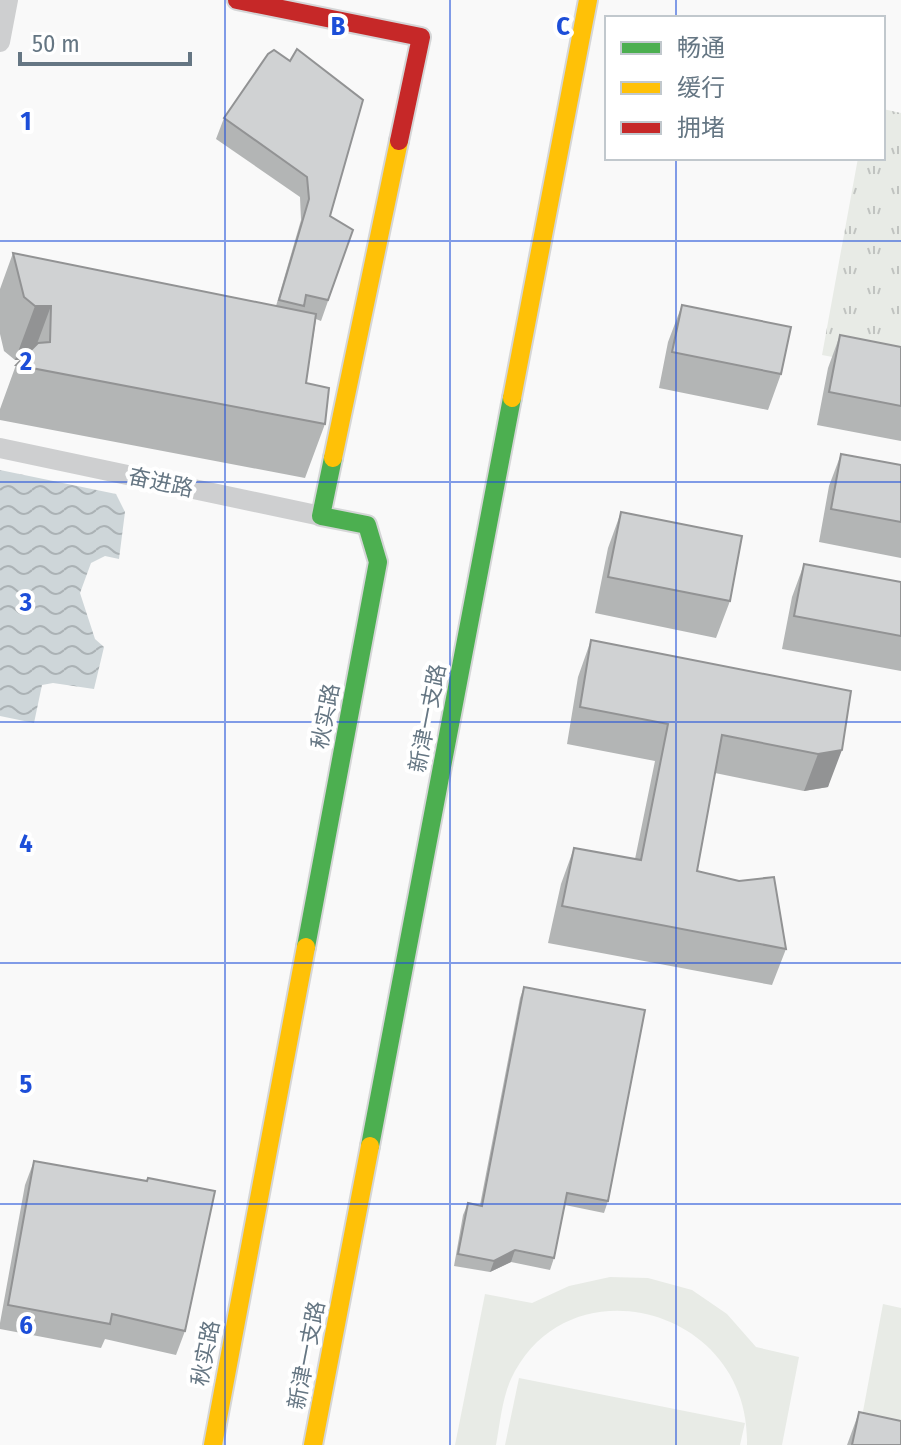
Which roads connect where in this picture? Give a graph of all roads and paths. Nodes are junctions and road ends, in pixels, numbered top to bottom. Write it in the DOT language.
graph roads {
  1 [pos="8,0"];
  2 [pos="237,0"];
  3 [pos="588,0"];
  4 [pos="0,42"];
  5 [pos="0,448"];
  6 [pos="321,516"];
  7 [pos="213,1445"];
  8 [pos="313,1445"];
  1 -- 4 [label="street"];
  2 -- 6 [label="street"];
  3 -- 8 [label="street, 新津一支路"];
  5 -- 6 [label="street, 奋进路"];
  6 -- 7 [label="street, 秋实路"];
}
